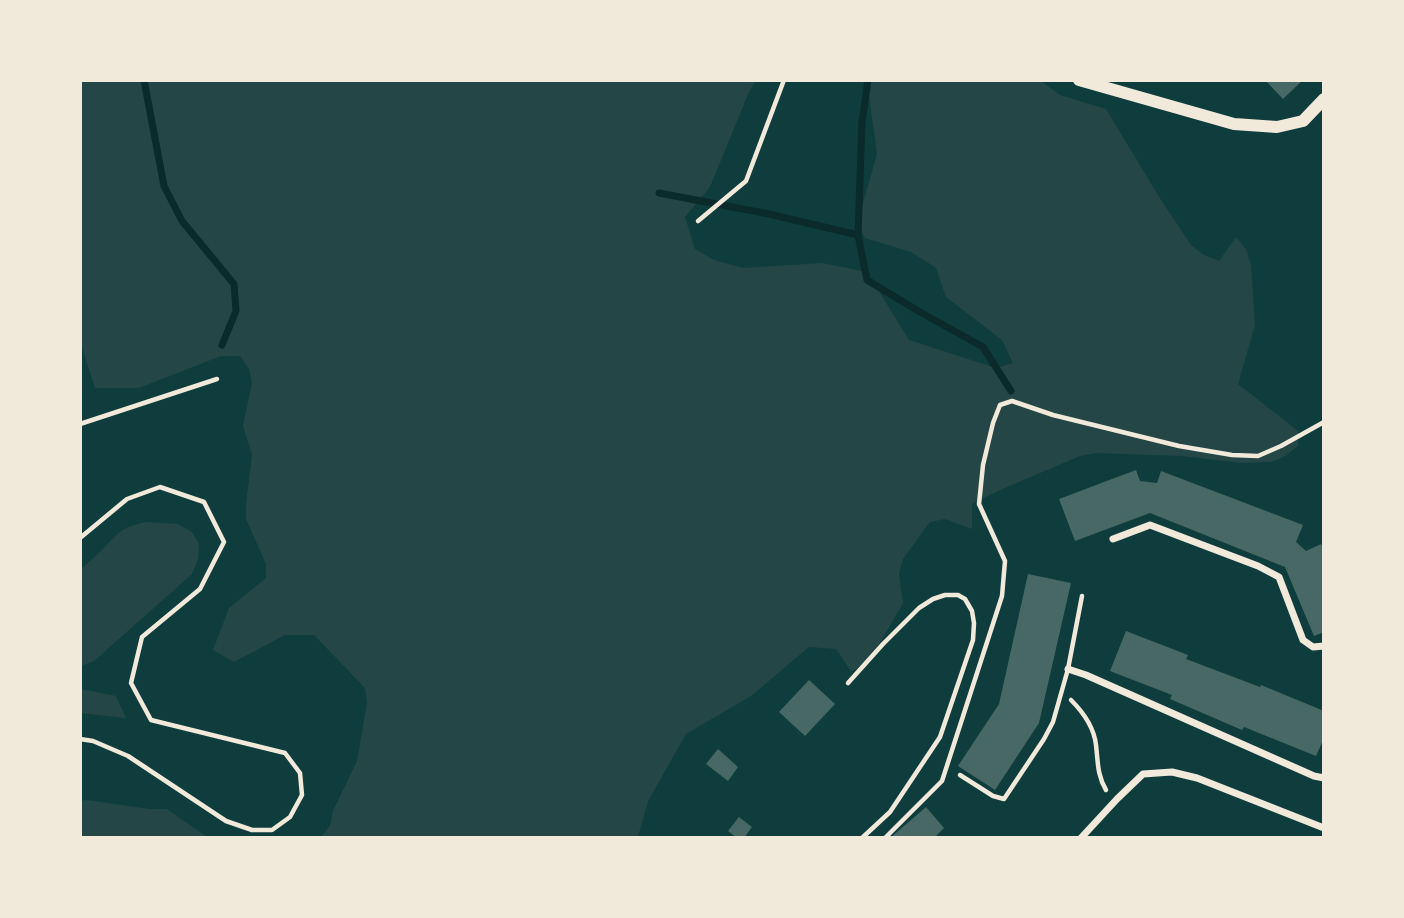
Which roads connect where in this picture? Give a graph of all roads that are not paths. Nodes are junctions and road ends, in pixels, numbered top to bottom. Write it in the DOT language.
graph roads {
  1 [pos="784,80"];
  2 [pos="1079,80"];
  3 [pos="1324,99"];
  4 [pos="698,221"];
  5 [pos="217,379"];
  6 [pos="80,424"];
  7 [pos="80,538"];
  8 [pos="1113,539"];
  9 [pos="1082,596"];
  10 [pos="1324,646"];
  11 [pos="1068,669"];
  12 [pos="80,738"];
  13 [pos="960,775"];
  14 [pos="1324,778"];
  15 [pos="1324,828"];
  16 [pos="1081,838"];
  1 -- 4 [label="lane"];
  2 -- 3 [label="street"];
  5 -- 6 [label="lane"];
  7 -- 12 [label="lane"];
  8 -- 10 [label="street"];
  9 -- 11 [label="lane"];
  11 -- 13 [label="lane"];
  11 -- 14 [label="street"];
  15 -- 16 [label="street"];
}
